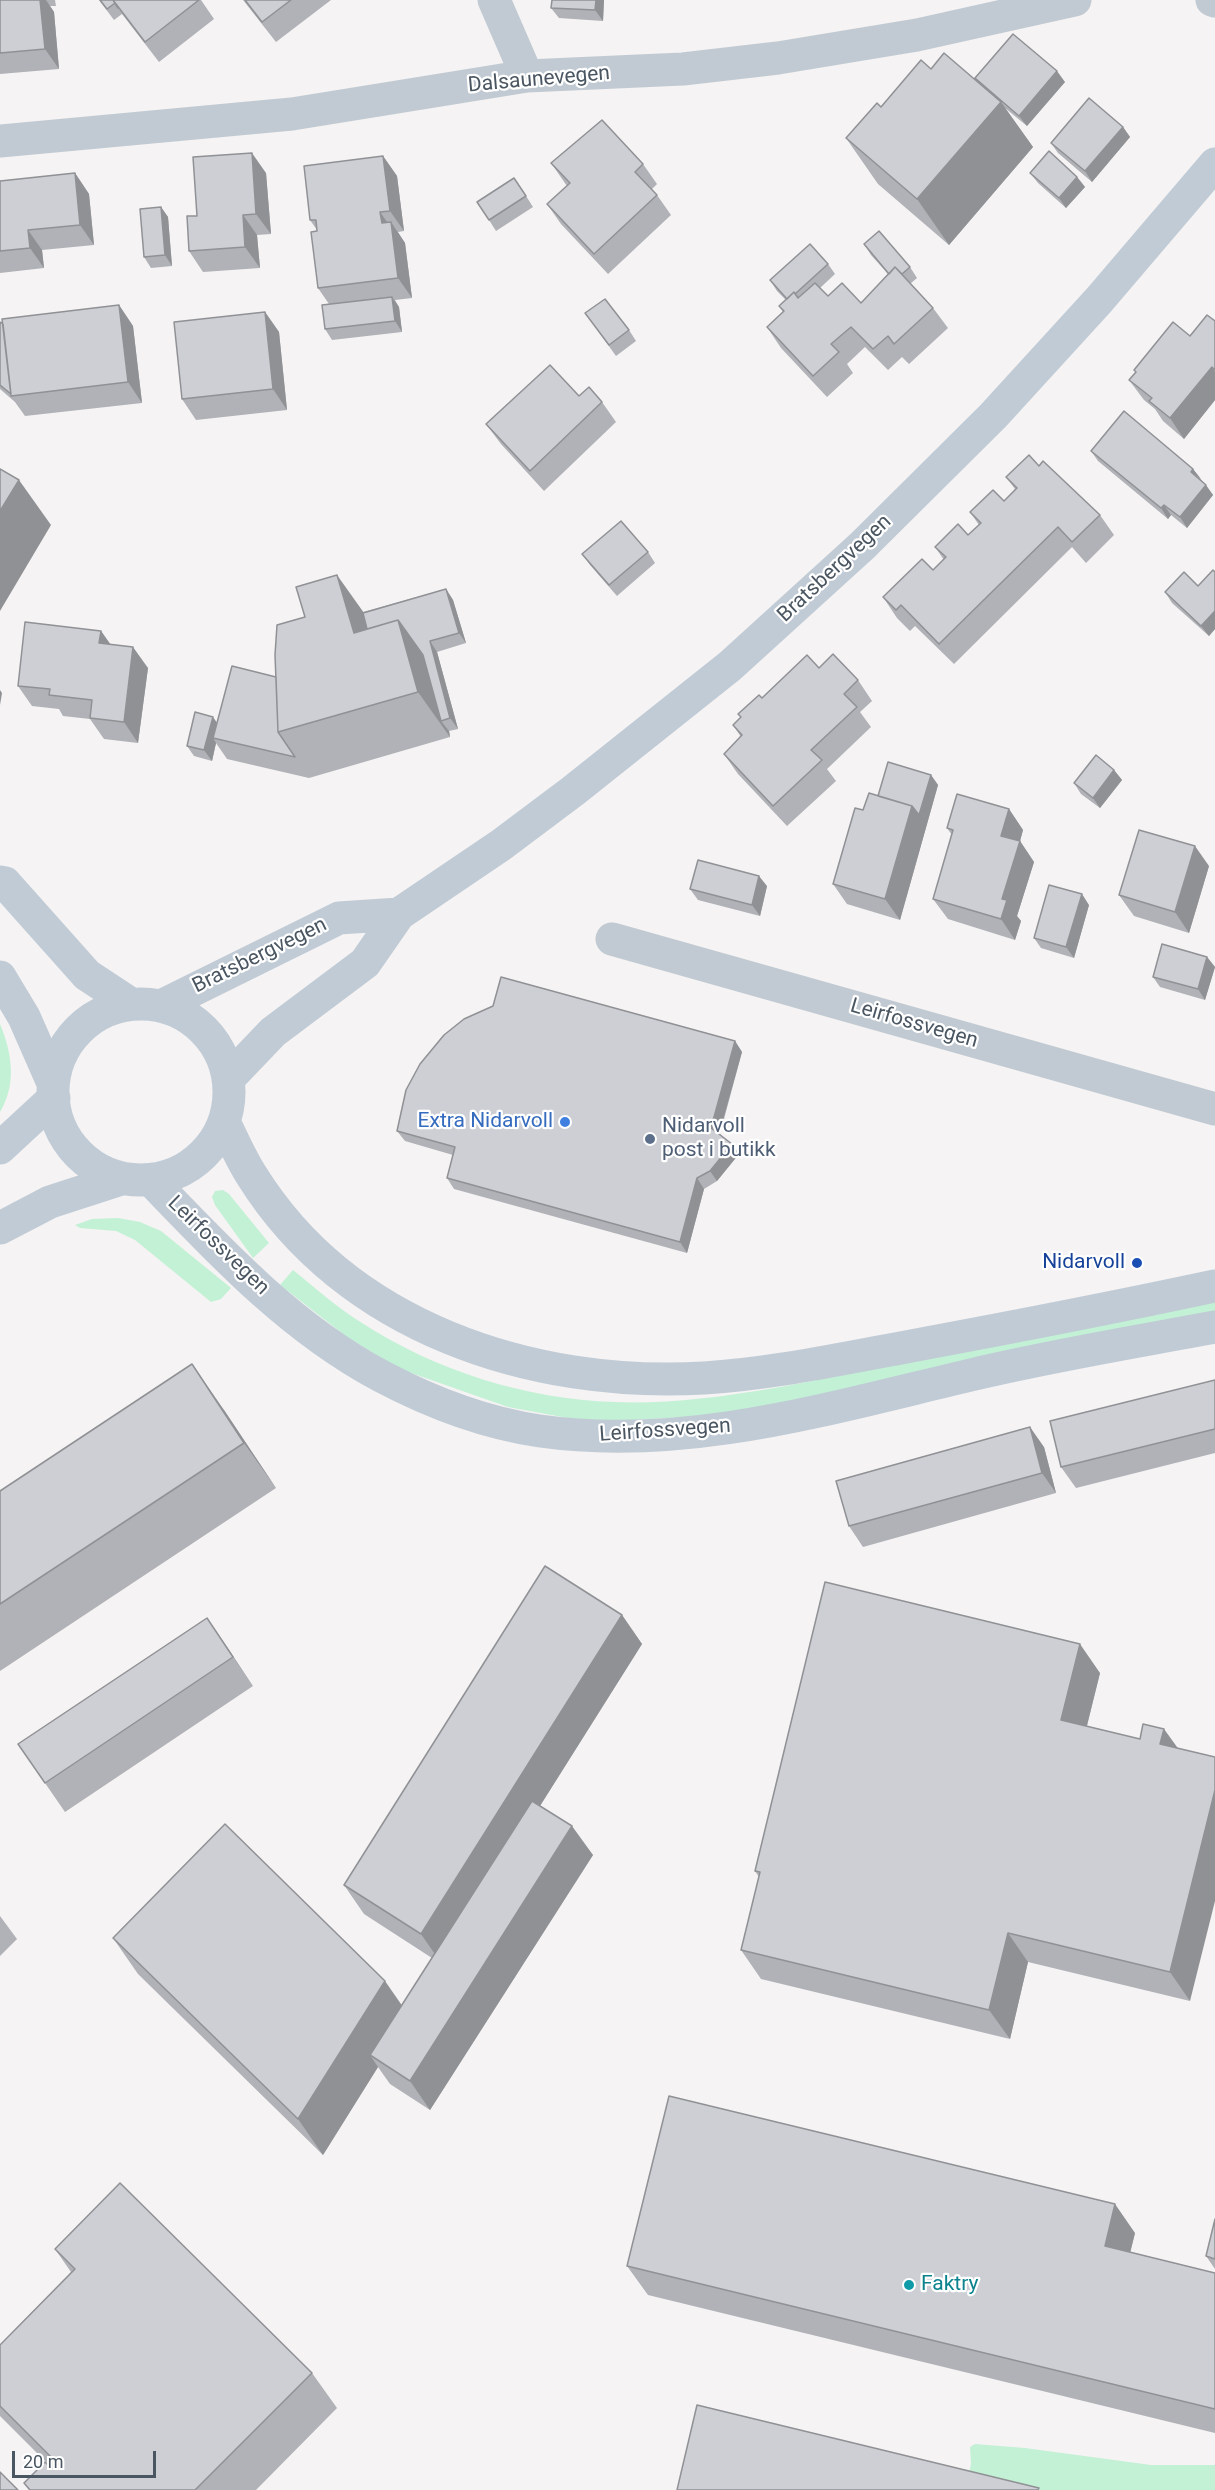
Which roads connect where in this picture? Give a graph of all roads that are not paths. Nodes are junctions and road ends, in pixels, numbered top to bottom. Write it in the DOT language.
graph roads {
  1 [pos="494,0"];
  2 [pos="1075,0"];
  3 [pos="527,76"];
  4 [pos="0,141"];
  5 [pos="1215,164"];
  6 [pos="0,882"];
  7 [pos="399,914"];
  8 [pos="612,939"];
  9 [pos="0,977"];
  10 [pos="146,1005"];
  11 [pos="229,1078"];
  12 [pos="54,1091"];
  13 [pos="1215,1109"];
  14 [pos="224,1122"];
  15 [pos="0,1148"];
  16 [pos="136,1180"];
  17 [pos="0,1228"];
  18 [pos="1215,1286"];
  19 [pos="1215,1326"];
  1 -- 3 [label="street"];
  2 -- 3 [label="street, Dalsaunevegen"];
  3 -- 4 [label="street, Dalsaunevegen"];
  5 -- 7 [label="street, Bratsbergvegen"];
  6 -- 10 [label="street"];
  7 -- 10 [label="street, Bratsbergvegen"];
  7 -- 11 [label="street, Bratsbergvegen"];
  8 -- 13 [label="street, Leirfossvegen"];
  9 -- 12 [label="street"];
  10 -- 11 [label="street"];
  10 -- 12 [label="street"];
  11 -- 14 [label="street"];
  12 -- 15 [label="street"];
  12 -- 16 [label="street"];
  14 -- 16 [label="street"];
  14 -- 18 [label="street"];
  16 -- 17 [label="street"];
  16 -- 19 [label="street, Leirfossvegen"];
}
